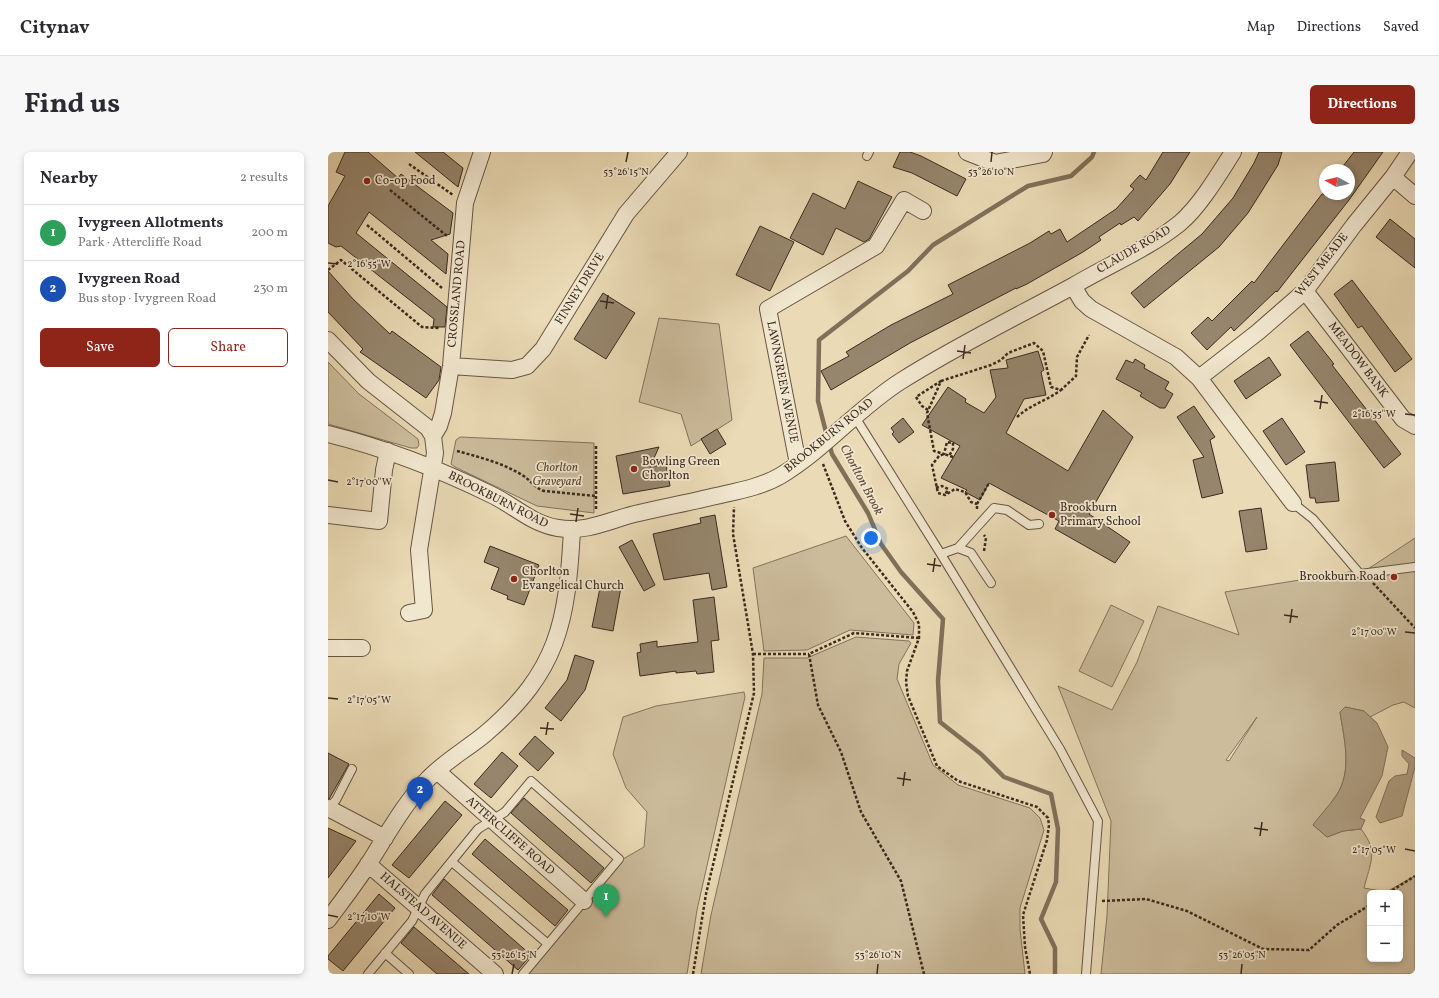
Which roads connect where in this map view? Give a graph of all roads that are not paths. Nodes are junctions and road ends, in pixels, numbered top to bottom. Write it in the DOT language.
graph roads {
  1 [pos="482,152"];
  2 [pos="679,152"];
  3 [pos="967,152"];
  4 [pos="1044,152"];
  5 [pos="1232,152"];
  6 [pos="1410,152"];
  7 [pos="1393,177"];
  8 [pos="1415,196"];
  9 [pos="923,211"];
  10 [pos="1073,286"];
  11 [pos="1305,290"];
  12 [pos="328,340"];
  13 [pos="451,366"];
  14 [pos="1199,378"];
  15 [pos="850,421"];
  16 [pos="1415,426"];
  17 [pos="328,434"];
  18 [pos="433,436"];
  19 [pos="388,452"];
  20 [pos="798,464"];
  21 [pos="432,468"];
  22 [pos="1292,503"];
  23 [pos="328,516"];
  24 [pos="1039,524"];
  25 [pos="572,530"];
  26 [pos="958,548"];
  27 [pos="941,554"];
  28 [pos="1415,567"];
  29 [pos="991,583"];
  30 [pos="409,613"];
  31 [pos="328,648"];
  32 [pos="362,648"];
  33 [pos="352,769"];
  34 [pos="437,771"];
  35 [pos="328,808"];
  36 [pos="492,820"];
  37 [pos="385,838"];
  38 [pos="452,862"];
  39 [pos="368,864"];
  40 [pos="584,901"];
  41 [pos="418,907"];
  42 [pos="328,920"];
  43 [pos="548,944"];
  44 [pos="385,953"];
  45 [pos="368,974"];
  46 [pos="409,974"];
  47 [pos="495,974"];
  48 [pos="523,974"];
  49 [pos="1086,974"];
  1 -- 13 [label="street, CROSSLAND ROAD"];
  2 -- 13 [label="street, FINNEY DRIVE"];
  3 -- 4 [label="street"];
  5 -- 10 [label="street, CLAUDE ROAD"];
  6 -- 7 [label="street, WEST MEADE"];
  7 -- 8 [label="street"];
  7 -- 11 [label="street, WEST MEADE"];
  9 -- 20 [label="street, LAWNGREEN AVENUE"];
  10 -- 14 [label="street"];
  10 -- 15 [label="street, BROOKBURN ROAD"];
  11 -- 14 [label="street, WEST MEADE"];
  11 -- 16 [label="street, MEADOW BANK"];
  12 -- 18 [label="street"];
  13 -- 18 [label="street, CROSSLAND ROAD"];
  14 -- 22 [label="street"];
  15 -- 20 [label="street, BROOKBURN ROAD"];
  15 -- 27 [label="lane"];
  17 -- 19 [label="street, BROOKBURN ROAD"];
  18 -- 21 [label="street"];
  19 -- 21 [label="street, BROOKBURN ROAD"];
  19 -- 23 [label="street"];
  20 -- 25 [label="street, BROOKBURN ROAD"];
  21 -- 25 [label="street, BROOKBURN ROAD"];
  21 -- 30 [label="street"];
  22 -- 28 [label="lane"];
  24 -- 26 [label="lane"];
  25 -- 34 [label="street"];
  26 -- 27 [label="lane"];
  26 -- 29 [label="lane"];
  27 -- 49 [label="lane"];
  31 -- 32 [label="street"];
  33 -- 35 [label="lane"];
  34 -- 36 [label="street, ATTERCLIFFE ROAD"];
  34 -- 37 [label="street"];
  35 -- 37 [label="street"];
  36 -- 38 [label="lane"];
  36 -- 40 [label="street, ATTERCLIFFE ROAD"];
  36 -- 40 [label="lane"];
  37 -- 39 [label="street"];
  38 -- 41 [label="lane"];
  38 -- 43 [label="lane"];
  39 -- 41 [label="street, HALSTEAD AVENUE"];
  39 -- 42 [label="street"];
  40 -- 43 [label="lane"];
  41 -- 44 [label="lane"];
  41 -- 47 [label="street, HALSTEAD AVENUE"];
  43 -- 48 [label="lane"];
  44 -- 45 [label="lane"];
  44 -- 46 [label="lane"];
}
